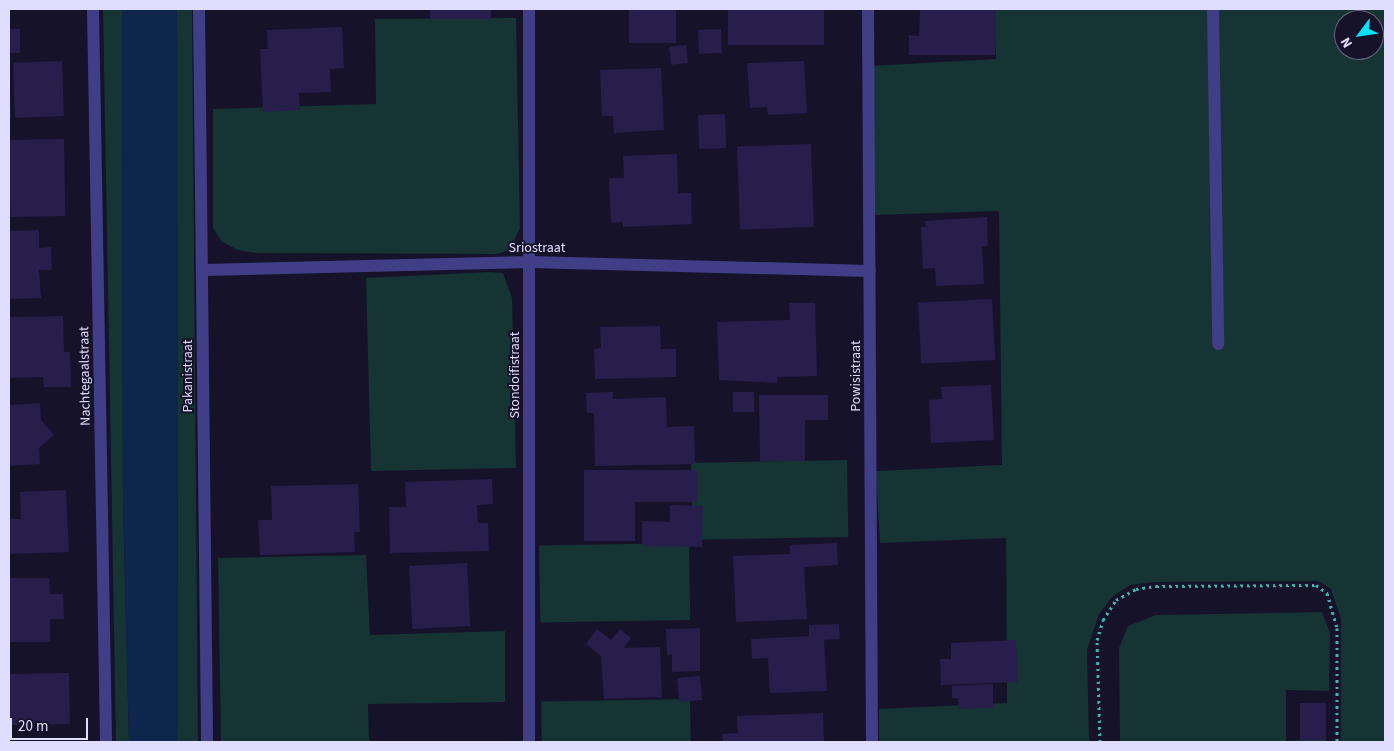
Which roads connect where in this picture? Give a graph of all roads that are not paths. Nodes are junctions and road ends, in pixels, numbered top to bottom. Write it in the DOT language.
graph roads {
  1 [pos="93,9"];
  2 [pos="199,9"];
  3 [pos="530,9"];
  4 [pos="868,9"];
  5 [pos="1213,9"];
  6 [pos="530,262"];
  7 [pos="203,270"];
  8 [pos="870,271"];
  9 [pos="1218,344"];
  10 [pos="106,742"];
  11 [pos="206,742"];
  12 [pos="529,742"];
  13 [pos="872,742"];
  1 -- 10 [label="street, Nachtegaalstraat"];
  2 -- 7 [label="street, Pakanistraat"];
  3 -- 6 [label="street, Stondoifistraat"];
  4 -- 8 [label="street, Powisistraat"];
  5 -- 9 [label="street"];
  6 -- 7 [label="street, Sriostraat"];
  6 -- 8 [label="street, Sriostraat"];
  6 -- 12 [label="street, Stondoifistraat"];
  7 -- 11 [label="street, Pakanistraat"];
  8 -- 13 [label="street, Powisistraat"];
}
